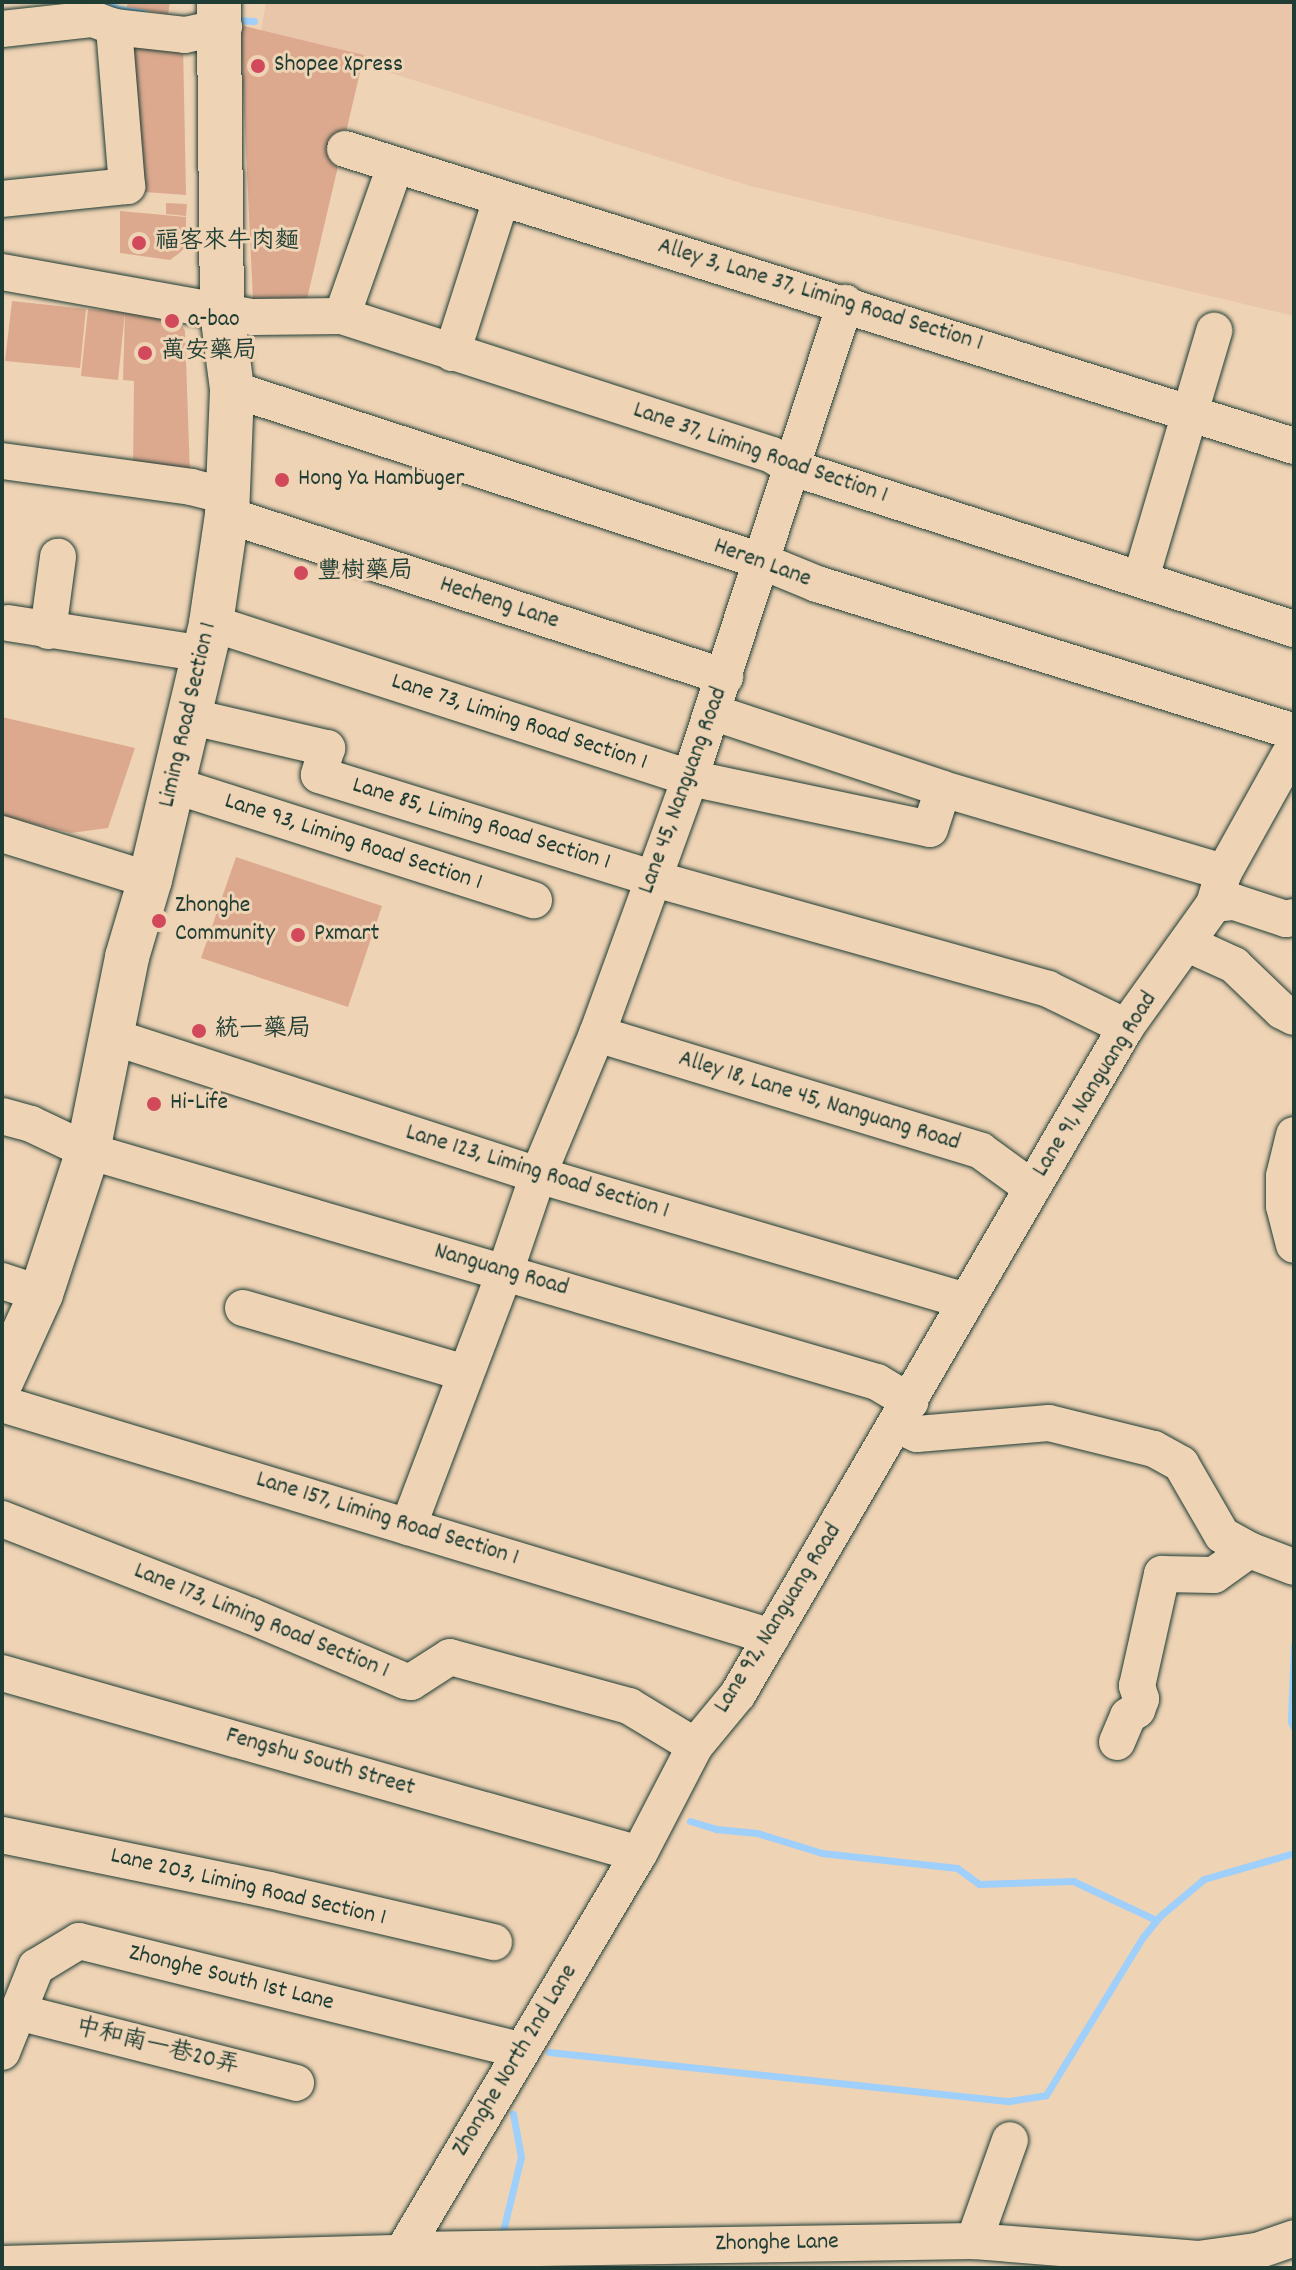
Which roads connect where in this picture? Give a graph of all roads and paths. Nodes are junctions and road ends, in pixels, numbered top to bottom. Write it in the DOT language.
graph roads {
  1 [pos="220,19"];
  2 [pos="114,27"];
  3 [pos="2,29"];
  4 [pos="345,149"];
  5 [pos="395,166"];
  6 [pos="2,199"];
  7 [pos="501,199"];
  8 [pos="2,272"];
  9 [pos="845,303"];
  10 [pos="222,312"];
  11 [pos="342,316"];
  12 [pos="1214,331"];
  13 [pos="452,353"];
  14 [pos="232,389"];
  15 [pos="1190,413"];
  16 [pos="1294,446"];
  17 [pos="2,461"];
  18 [pos="793,468"];
  19 [pos="227,506"];
  20 [pos="58,557"];
  21 [pos="761,561"];
  22 [pos="1141,578"];
  23 [pos="8,623"];
  24 [pos="1294,629"];
  25 [pos="48,631"];
  26 [pos="207,639"];
  27 [pos="725,677"];
  28 [pos="712,712"];
  29 [pos="188,716"];
  30 [pos="1294,732"];
  31 [pos="1294,746"];
  32 [pos="690,778"];
  33 [pos="173,785"];
  34 [pos="943,789"];
  35 [pos="2,834"];
  36 [pos="651,878"];
  37 [pos="150,880"];
  38 [pos="1219,888"];
  39 [pos="534,900"];
  40 [pos="1294,917"];
  41 [pos="1188,944"];
  42 [pos="1294,1017"];
  43 [pos="1126,1027"];
  44 [pos="597,1034"];
  45 [pos="110,1036"];
  46 [pos="2,1116"];
  47 [pos="1294,1135"];
  48 [pos="88,1151"];
  49 [pos="538,1175"];
  50 [pos="1032,1188"];
  51 [pos="1294,1245"];
  52 [pos="505,1272"];
  53 [pos="21,1287"];
  54 [pos="965,1301"];
  55 [pos="243,1308"];
  56 [pos="466,1373"];
  57 [pos="2,1380"];
  58 [pos="2,1404"];
  59 [pos="904,1414"];
  60 [pos="2,1519"];
  61 [pos="408,1527"];
  62 [pos="1249,1550"];
  63 [pos="1294,1567"];
  64 [pos="772,1637"];
  65 [pos="2,1673"];
  66 [pos="1117,1742"];
  67 [pos="695,1746"];
  68 [pos="2,1835"];
  69 [pos="639,1854"];
  70 [pos="494,1942"];
  71 [pos="18,2012"];
  72 [pos="522,2051"];
  73 [pos="2,2052"];
  74 [pos="296,2083"];
  75 [pos="1010,2140"];
  76 [pos="1294,2238"];
  77 [pos="974,2241"];
  78 [pos="934,2255"];
  79 [pos="402,2257"];
  80 [pos="2,2264"];
  81 [pos="482,2264"];
  1 -- 2 [label="street"];
  1 -- 10 [label="main road, Liming Road Section 1"];
  2 -- 3 [label="street"];
  2 -- 6 [label="street"];
  4 -- 5 [label="street, Alley 3, Lane 37, Liming Road Section 1"];
  5 -- 7 [label="street, Alley 3, Lane 37, Liming Road Section 1"];
  5 -- 11 [label="street"];
  7 -- 9 [label="street, Alley 3, Lane 37, Liming Road Section 1"];
  7 -- 13 [label="street"];
  8 -- 10 [label="street, Lane 37, Liming Road Section 1"];
  9 -- 15 [label="street, Alley 3, Lane 37, Liming Road Section 1"];
  9 -- 18 [label="street, Lane 45, Nanguang Road"];
  10 -- 11 [label="street, Lane 37, Liming Road Section 1"];
  10 -- 14 [label="main road, Liming Road Section 1"];
  11 -- 13 [label="street, Lane 37, Liming Road Section 1"];
  12 -- 15 [label="street"];
  13 -- 18 [label="street, Lane 37, Liming Road Section 1"];
  14 -- 19 [label="main road, Liming Road Section 1"];
  14 -- 21 [label="street, Heren Lane"];
  15 -- 16 [label="street, Alley 3, Lane 37, Liming Road Section 1"];
  15 -- 22 [label="street"];
  17 -- 19 [label="street, Hecheng Lane"];
  18 -- 21 [label="street, Lane 45, Nanguang Road"];
  18 -- 22 [label="street, Lane 37, Liming Road Section 1"];
  19 -- 26 [label="main road, Liming Road Section 1"];
  19 -- 27 [label="street, Hecheng Lane"];
  20 -- 25 [label="street"];
  21 -- 27 [label="street, Lane 45, Nanguang Road"];
  21 -- 30 [label="street, Heren Lane"];
  22 -- 24 [label="street, Lane 37, Liming Road Section 1"];
  23 -- 25 [label="street, Lane 73, Liming Road Section 1"];
  25 -- 26 [label="street, Lane 73, Liming Road Section 1"];
  26 -- 29 [label="main road, Liming Road Section 1"];
  26 -- 32 [label="street, Lane 73, Liming Road Section 1"];
  27 -- 28 [label="street, Lane 45, Nanguang Road"];
  28 -- 32 [label="street, Lane 45, Nanguang Road"];
  28 -- 34 [label="street"];
  29 -- 33 [label="main road, Liming Road Section 1"];
  29 -- 36 [label="street, Lane 85, Liming Road Section 1"];
  31 -- 38 [label="street, Lane 91, Nanguang Road"];
  32 -- 34 [label="street, Lane 73, Liming Road Section 1"];
  32 -- 36 [label="street, Lane 45, Nanguang Road"];
  33 -- 37 [label="main road, Liming Road Section 1"];
  33 -- 39 [label="street, Lane 93, Liming Road Section 1"];
  34 -- 38 [label="street"];
  35 -- 37 [label="street"];
  36 -- 43 [label="street, Lane 85, Liming Road Section 1"];
  36 -- 44 [label="street, Lane 45, Nanguang Road"];
  37 -- 45 [label="main road, Liming Road Section 1"];
  38 -- 40 [label="street"];
  38 -- 41 [label="street, Lane 91, Nanguang Road"];
  41 -- 42 [label="street"];
  41 -- 43 [label="street, Lane 91, Nanguang Road"];
  43 -- 50 [label="street, Lane 91, Nanguang Road"];
  44 -- 49 [label="street, Lane 45, Nanguang Road"];
  44 -- 50 [label="street, Alley 18, Lane 45, Nanguang Road"];
  45 -- 48 [label="main road, Liming Road Section 1"];
  45 -- 49 [label="street, Lane 123, Liming Road Section 1"];
  46 -- 48 [label="street, Nanguang Road"];
  47 -- 51 [label="street"];
  48 -- 52 [label="street, Nanguang Road"];
  48 -- 53 [label="main road, Liming Road Section 1"];
  49 -- 52 [label="street, Lane 45, Nanguang Road"];
  49 -- 54 [label="street, Lane 123, Liming Road Section 1"];
  50 -- 54 [label="street, Lane 91, Nanguang Road"];
  52 -- 56 [label="street, Lane 45, Nanguang Road"];
  52 -- 59 [label="street, Nanguang Road"];
  53 -- 57 [label="main road, Liming Road Section 1"];
  54 -- 59 [label="street, Lane 91, Nanguang Road"];
  55 -- 56 [label="street"];
  56 -- 61 [label="street, Lane 45, Nanguang Road"];
  58 -- 61 [label="street, Lane 157, Liming Road Section 1"];
  59 -- 62 [label="street"];
  59 -- 64 [label="street, Lane 92, Nanguang Road"];
  60 -- 67 [label="street, Lane 173, Liming Road Section 1"];
  61 -- 64 [label="street, Lane 157, Liming Road Section 1"];
  62 -- 63 [label="street"];
  62 -- 66 [label="street"];
  64 -- 67 [label="street, Lane 92, Nanguang Road"];
  65 -- 69 [label="street, Fengshu South Street"];
  67 -- 69 [label="street, Lane 92, Nanguang Road"];
  68 -- 70 [label="street, Lane 203, Liming Road Section 1"];
  69 -- 72 [label="street, Zhonghe North 2nd Lane"];
  71 -- 72 [label="street, Zhonghe South 1st Lane"];
  71 -- 73 [label="street, Zhonghe South 1st Lane"];
  71 -- 74 [label="street, 中和南一巷20弄"];
  72 -- 79 [label="street, Zhonghe North 2nd Lane"];
  75 -- 77 [label="street"];
  76 -- 77 [label="street, Zhonghe Lane"];
  77 -- 78 [label="street, Zhonghe Lane"];
  78 -- 79 [label="street, Zhonghe Lane"];
  79 -- 80 [label="street"];
  79 -- 81 [label="street"];
}
